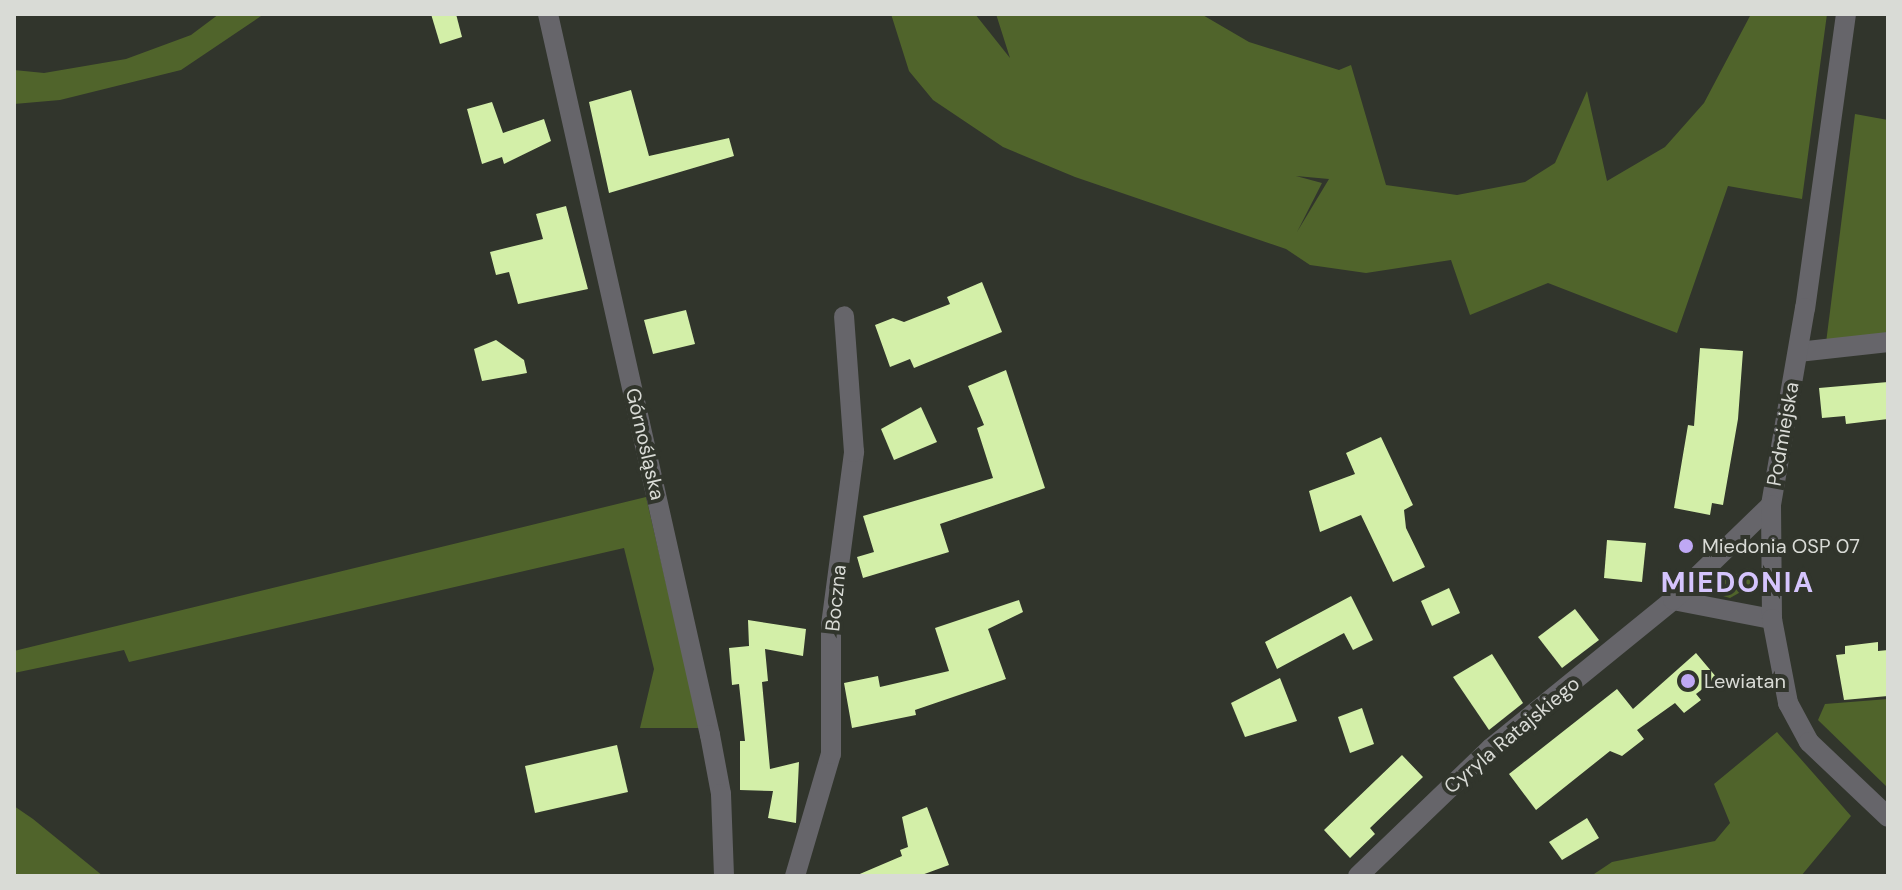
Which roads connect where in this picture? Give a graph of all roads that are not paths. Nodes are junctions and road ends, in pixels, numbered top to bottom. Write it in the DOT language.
graph roads {
  1 [pos="548,14"];
  2 [pos="1846,14"];
  3 [pos="844,316"];
  4 [pos="1888,342"];
  5 [pos="1798,352"];
  6 [pos="1771,505"];
  7 [pos="1673,600"];
  8 [pos="1772,619"];
  9 [pos="1888,817"];
  10 [pos="724,876"];
  11 [pos="795,876"];
  12 [pos="1358,876"];
  1 -- 10 [label="street, Górnośląska"];
  2 -- 5 [label="street, Podmiejska"];
  3 -- 11 [label="street, Boczna"];
  4 -- 5 [label="street"];
  5 -- 6 [label="street, Podmiejska"];
  6 -- 7 [label="street, Cyryla Ratajskiego"];
  6 -- 8 [label="street, Podmiejska"];
  7 -- 8 [label="street"];
  7 -- 12 [label="street, Cyryla Ratajskiego"];
  8 -- 9 [label="street, Podmiejska"];
}
